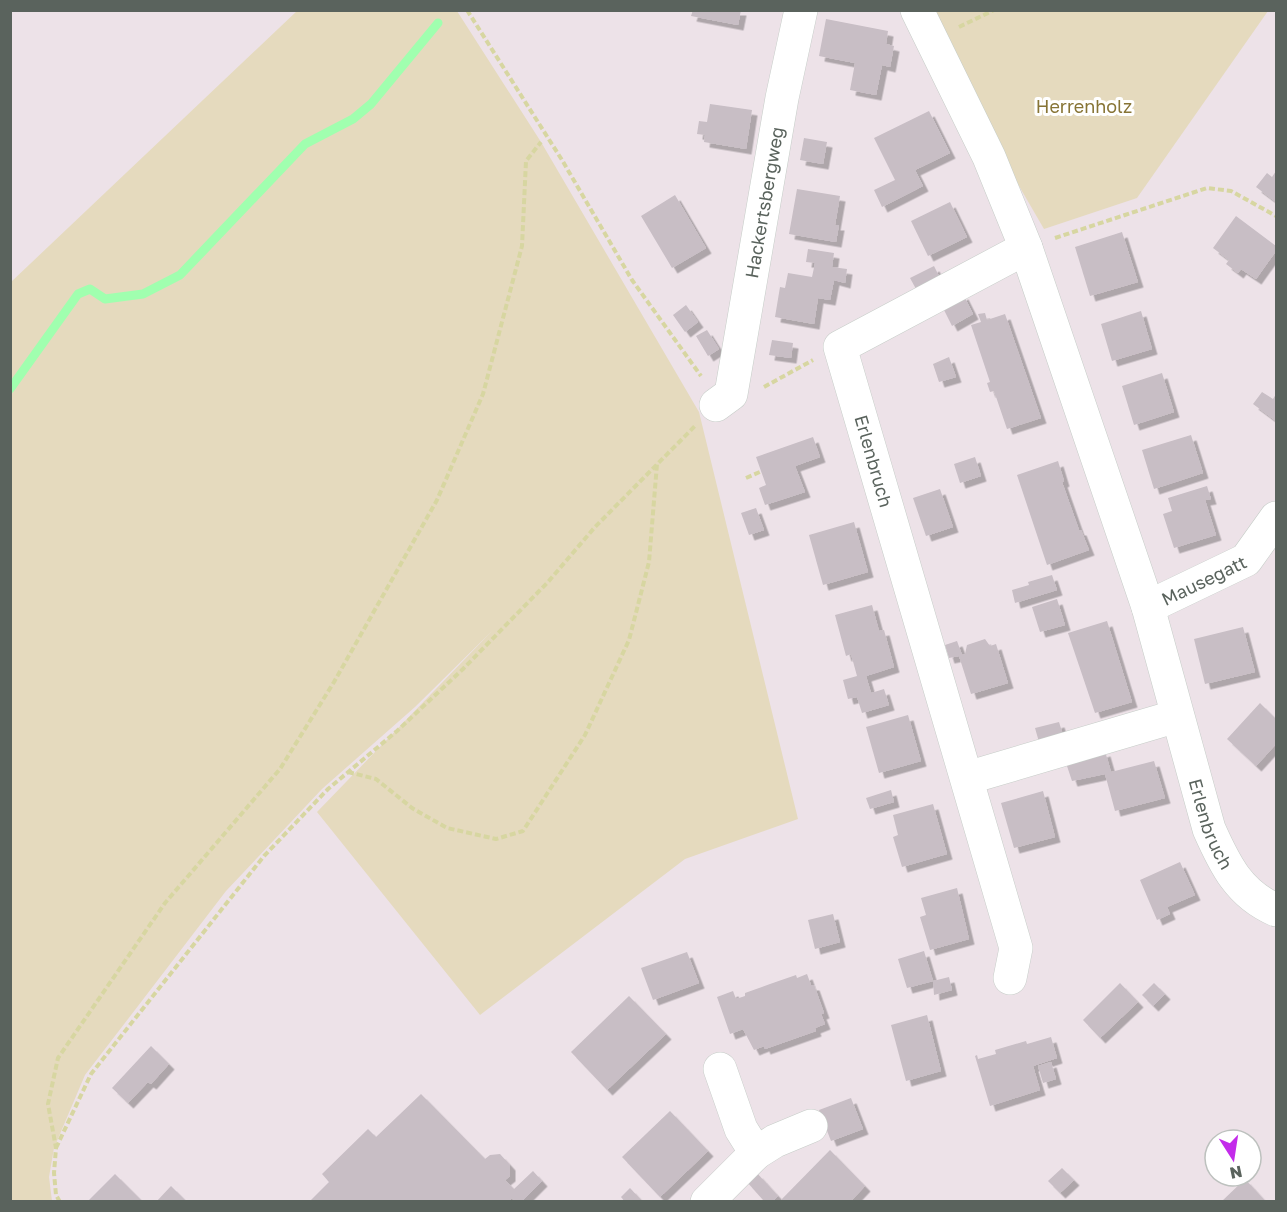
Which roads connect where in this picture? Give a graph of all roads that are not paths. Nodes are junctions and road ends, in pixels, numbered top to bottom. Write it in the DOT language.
graph roads {
  1 [pos="801,10"];
  2 [pos="917,10"];
  3 [pos="1026,248"];
  4 [pos="723,400"];
  5 [pos="1276,518"];
  6 [pos="1148,607"];
  7 [pos="1177,717"];
  8 [pos="967,778"];
  9 [pos="1276,910"];
  10 [pos="1010,978"];
  11 [pos="720,1069"];
  12 [pos="811,1126"];
  13 [pos="756,1153"];
  14 [pos="707,1202"];
  1 -- 4 [label="street, Hackertsbergweg"];
  2 -- 3 [label="street, Erlenbruch"];
  3 -- 6 [label="street, Erlenbruch"];
  3 -- 8 [label="street, Erlenbruch"];
  5 -- 6 [label="street, Mausegatt"];
  6 -- 7 [label="street, Erlenbruch"];
  7 -- 8 [label="street"];
  7 -- 9 [label="street, Erlenbruch"];
  8 -- 10 [label="street, Erlenbruch"];
  11 -- 13 [label="street"];
  12 -- 13 [label="street"];
  13 -- 14 [label="street"];
}
